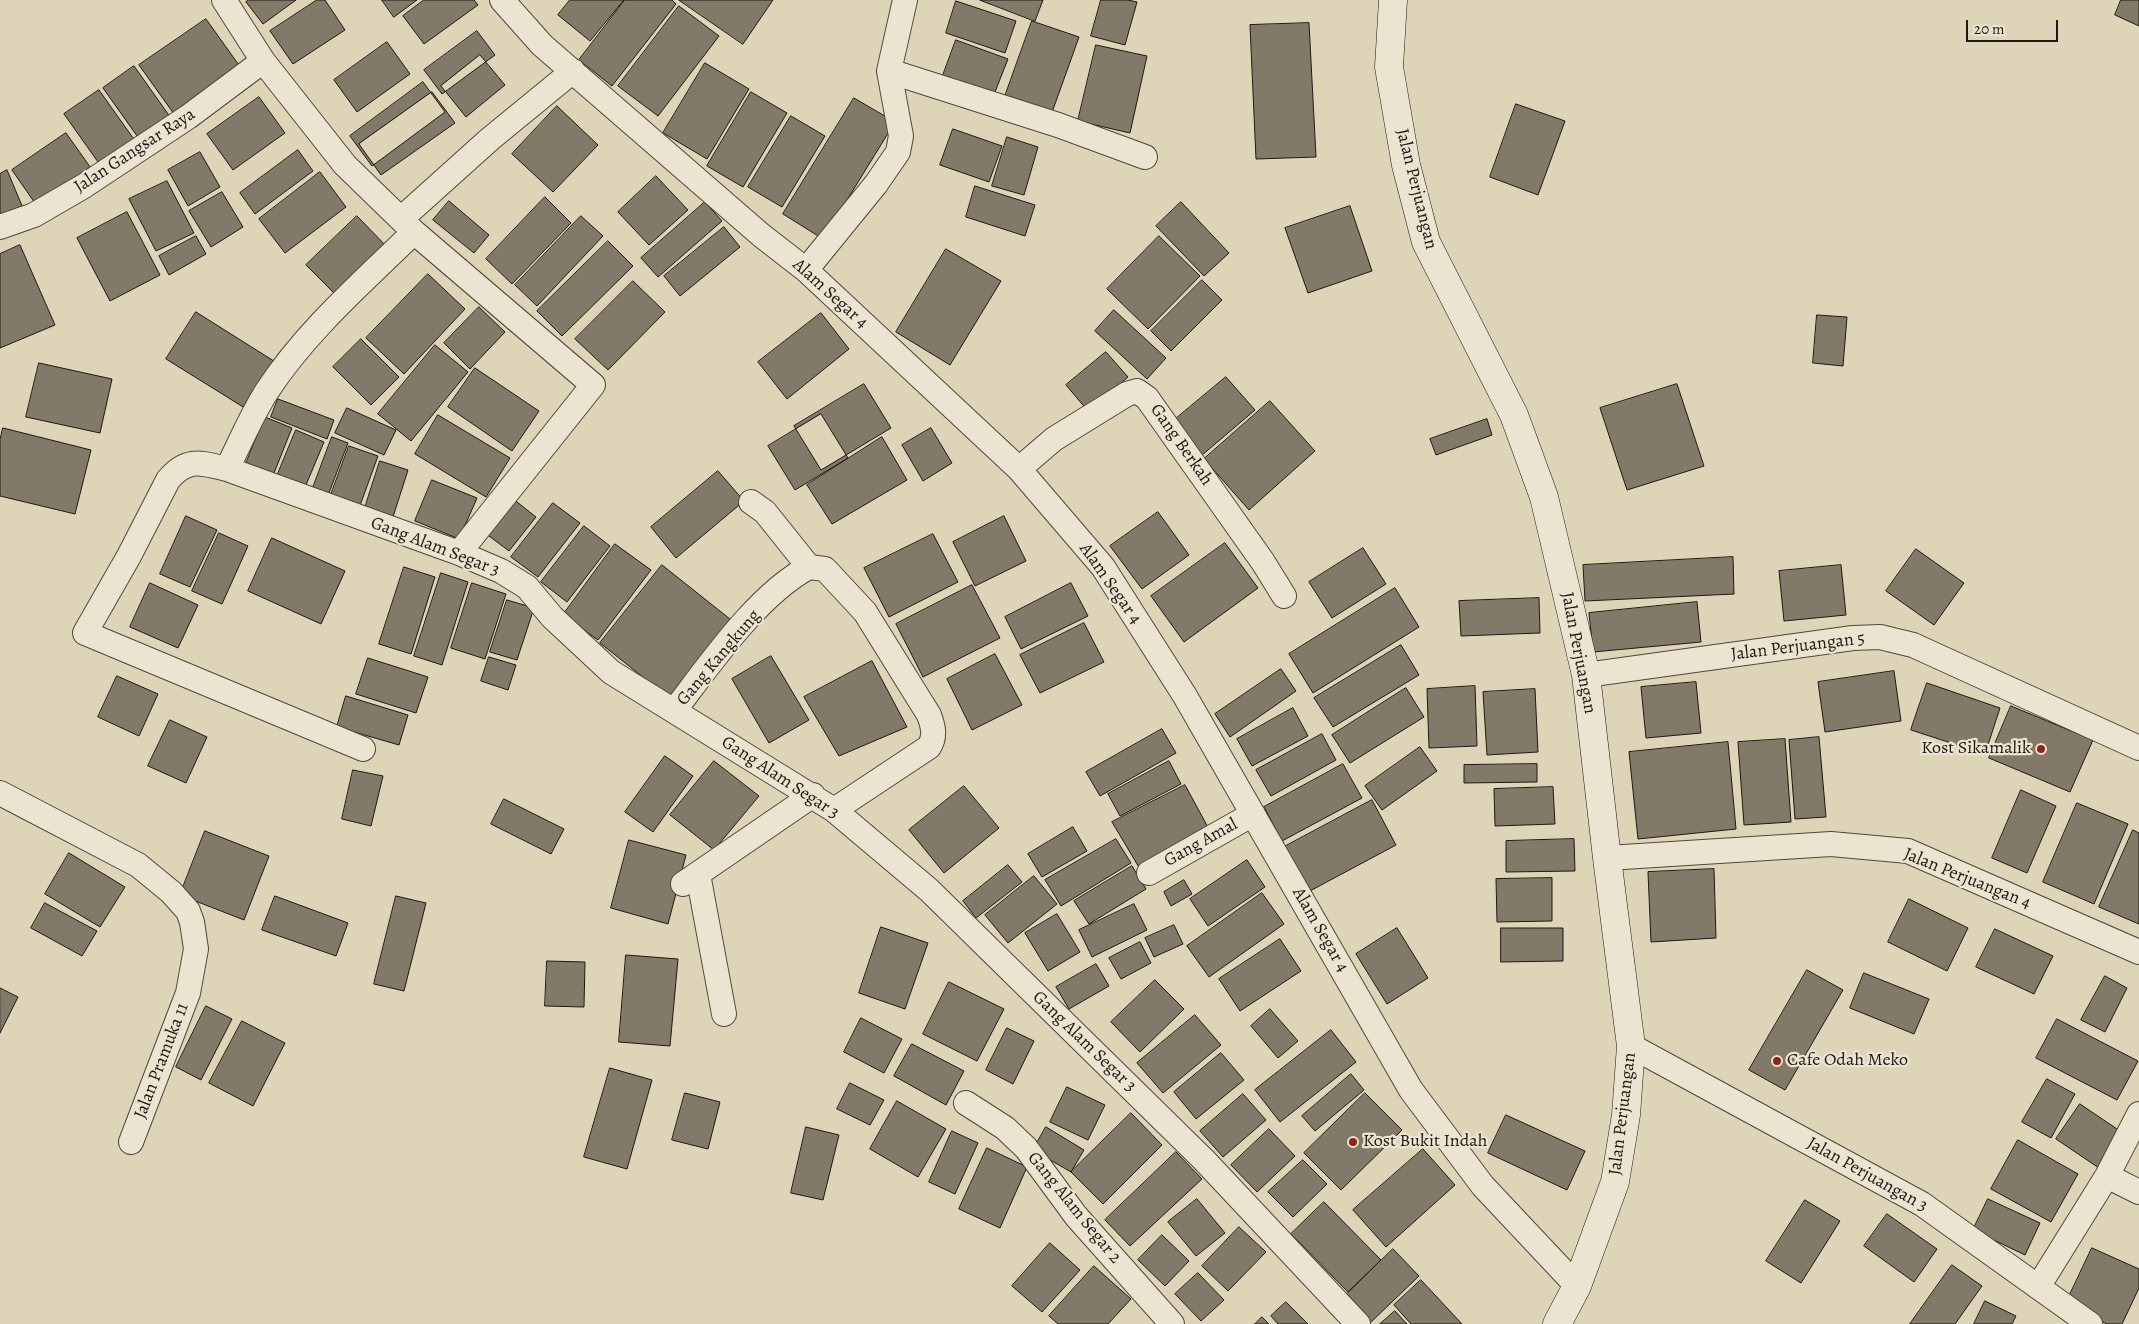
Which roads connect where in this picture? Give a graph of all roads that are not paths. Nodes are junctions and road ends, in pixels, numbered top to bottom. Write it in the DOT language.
graph roads {
  1 [pos="224,0"];
  2 [pos="502,0"];
  3 [pos="905,0"];
  4 [pos="1393,0"];
  5 [pos="263,61"];
  6 [pos="889,70"];
  7 [pos="573,71"];
  8 [pos="1145,157"];
  9 [pos="408,225"];
  10 [pos="0,227"];
  11 [pos="806,270"];
  12 [pos="227,469"];
  13 [pos="1019,469"];
  14 [pos="751,502"];
  15 [pos="459,553"];
  16 [pos="809,567"];
  17 [pos="1284,596"];
  18 [pos="1586,675"];
  19 [pos="674,711"];
  20 [pos="2139,748"];
  21 [pos="363,749"];
  22 [pos="0,795"];
  23 [pos="813,795"];
  24 [pos="834,810"];
  25 [pos="1253,814"];
  26 [pos="1607,858"];
  27 [pos="1149,873"];
  28 [pos="2139,952"];
  29 [pos="724,1014"];
  30 [pos="1631,1046"];
  31 [pos="966,1104"];
  32 [pos="2139,1114"];
  33 [pos="131,1142"];
  34 [pos="2107,1176"];
  35 [pos="2139,1192"];
  36 [pos="1577,1286"];
  37 [pos="2038,1287"];
  38 [pos="1172,1324"];
  39 [pos="1358,1324"];
  40 [pos="1557,1324"];
  41 [pos="2090,1324"];
  1 -- 5 [label="street"];
  2 -- 7 [label="street, Alam Segar 4"];
  3 -- 6 [label="street"];
  4 -- 18 [label="street, Jalan Perjuangan"];
  5 -- 9 [label="street"];
  5 -- 10 [label="street, Jalan Gangsar Raya"];
  6 -- 8 [label="street"];
  6 -- 11 [label="street"];
  7 -- 9 [label="street"];
  7 -- 11 [label="street, Alam Segar 4"];
  9 -- 12 [label="street"];
  9 -- 15 [label="street"];
  11 -- 13 [label="street, Alam Segar 4"];
  12 -- 15 [label="street, Gang Alam Segar 3"];
  12 -- 21 [label="street, Gang Alam Segar 3"];
  13 -- 17 [label="street, Gang Berkah"];
  13 -- 25 [label="street, Alam Segar 4"];
  14 -- 16 [label="street"];
  15 -- 19 [label="street, Gang Alam Segar 3"];
  16 -- 19 [label="street, Gang Kangkung"];
  16 -- 24 [label="street"];
  18 -- 20 [label="street, Jalan Perjuangan 5"];
  18 -- 26 [label="street, Jalan Perjuangan"];
  19 -- 23 [label="street, Gang Alam Segar 3"];
  22 -- 33 [label="street, Jalan Pramuka 11"];
  23 -- 24 [label="street, Gang Alam Segar 3"];
  23 -- 29 [label="street"];
  24 -- 39 [label="street, Gang Alam Segar 3"];
  25 -- 27 [label="street, Gang Amal"];
  25 -- 36 [label="street, Alam Segar 4"];
  26 -- 28 [label="street, Jalan Perjuangan 4"];
  26 -- 30 [label="street, Jalan Perjuangan"];
  30 -- 36 [label="street, Jalan Perjuangan"];
  30 -- 37 [label="street, Jalan Perjuangan 3"];
  31 -- 38 [label="street, Gang Alam Segar 2"];
  32 -- 34 [label="street"];
  34 -- 35 [label="street"];
  34 -- 37 [label="street"];
  36 -- 40 [label="street, Jalan Perjuangan"];
  37 -- 41 [label="street, Jalan Perjuangan 3"];
}
